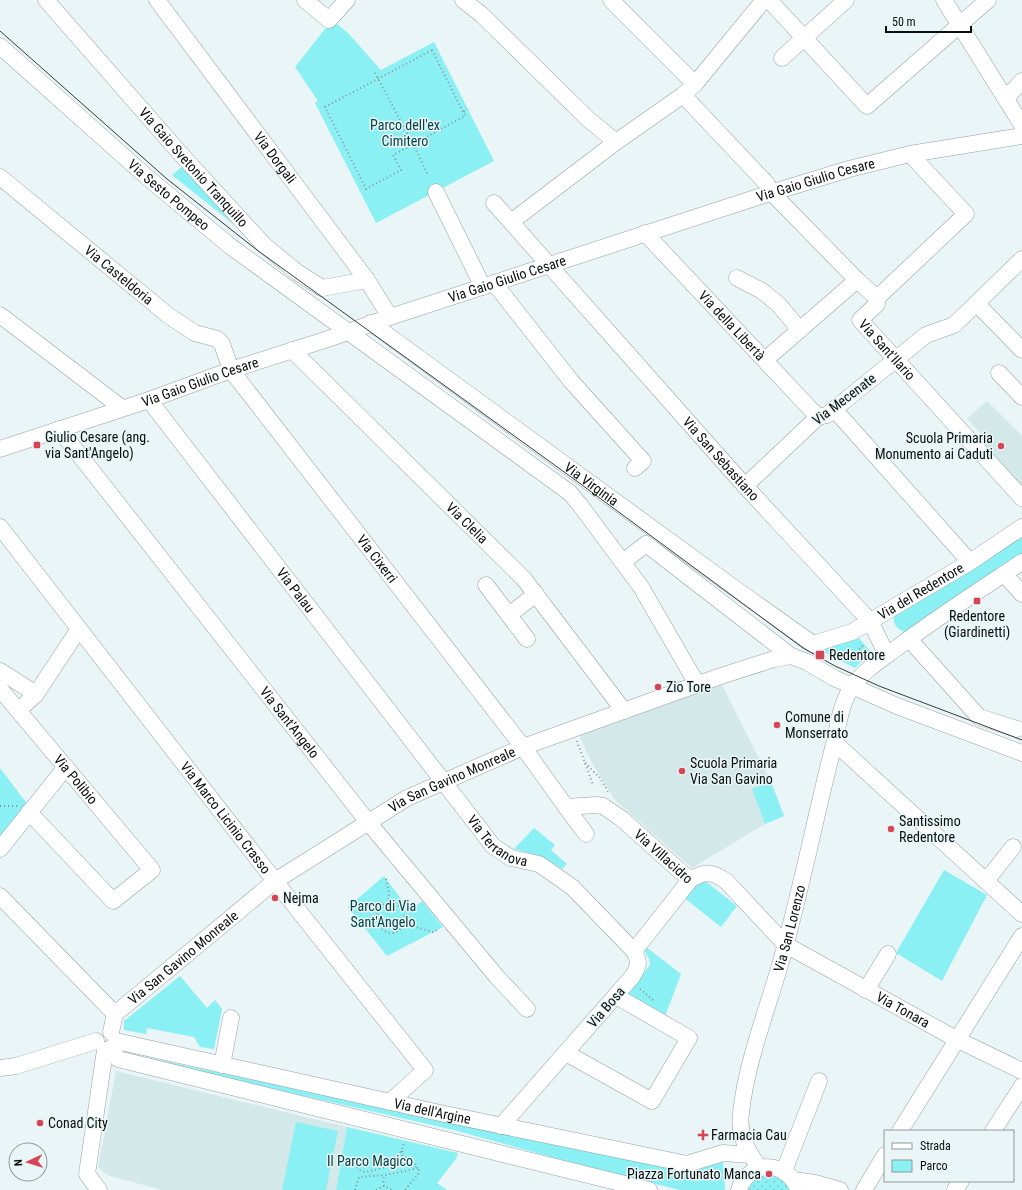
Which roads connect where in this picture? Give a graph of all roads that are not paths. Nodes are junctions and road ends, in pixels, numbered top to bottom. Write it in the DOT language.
graph roads {
  1 [pos="46,0"];
  2 [pos="157,0"];
  3 [pos="305,0"];
  4 [pos="347,0"];
  5 [pos="463,0"];
  6 [pos="611,0"];
  7 [pos="764,0"];
  8 [pos="769,0"];
  9 [pos="846,0"];
  10 [pos="944,0"];
  11 [pos="988,0"];
  12 [pos="960,25"];
  13 [pos="804,38"];
  14 [pos="0,46"];
  15 [pos="782,58"];
  16 [pos="1022,82"];
  17 [pos="695,84"];
  18 [pos="683,95"];
  19 [pos="1006,98"];
  20 [pos="1022,125"];
  21 [pos="1022,136"];
  22 [pos="616,142"];
  23 [pos="910,154"];
  24 [pos="0,177"];
  25 [pos="436,192"];
  26 [pos="771,192"];
  27 [pos="494,203"];
  28 [pos="511,222"];
  29 [pos="645,233"];
  30 [pos="1020,264"];
  31 [pos="549,265"];
  32 [pos="737,278"];
  33 [pos="367,280"];
  34 [pos="857,280"];
  35 [pos="489,285"];
  36 [pos="877,298"];
  37 [pos="977,304"];
  38 [pos="0,315"];
  39 [pos="390,317"];
  40 [pos="371,323"];
  41 [pos="800,330"];
  42 [pos="347,332"];
  43 [pos="292,350"];
  44 [pos="1022,350"];
  45 [pos="765,360"];
  46 [pos="896,360"];
  47 [pos="231,370"];
  48 [pos="999,373"];
  49 [pos="1022,397"];
  50 [pos="149,400"];
  51 [pos="122,408"];
  52 [pos="834,409"];
  53 [pos="818,417"];
  54 [pos="59,430"];
  55 [pos="0,449"];
  56 [pos="635,468"];
  57 [pos="745,486"];
  58 [pos="1022,498"];
  59 [pos="0,526"];
  60 [pos="1022,527"];
  61 [pos="623,562"];
  62 [pos="970,562"];
  63 [pos="1022,562"];
  64 [pos="1004,574"];
  65 [pos="486,585"];
  66 [pos="536,594"];
  67 [pos="1022,594"];
  68 [pos="509,615"];
  69 [pos="870,621"];
  70 [pos="79,629"];
  71 [pos="527,639"];
  72 [pos="909,639"];
  73 [pos="813,644"];
  74 [pos="887,655"];
  75 [pos="792,656"];
  76 [pos="0,671"];
  77 [pos="697,684"];
  78 [pos="853,685"];
  79 [pos="0,688"];
  80 [pos="36,694"];
  81 [pos="19,710"];
  82 [pos="624,711"];
  83 [pos="1017,729"];
  84 [pos="835,743"];
  85 [pos="523,747"];
  86 [pos="1022,753"];
  87 [pos="66,767"];
  88 [pos="442,782"];
  89 [pos="566,807"];
  90 [pos="29,812"];
  91 [pos="368,822"];
  92 [pos="586,834"];
  93 [pos="1013,848"];
  94 [pos="0,849"];
  95 [pos="690,880"];
  96 [pos="275,881"];
  97 [pos="986,881"];
  98 [pos="0,896"];
  99 [pos="1022,914"];
  100 [pos="1022,936"];
  101 [pos="786,945"];
  102 [pos="634,951"];
  103 [pos="888,954"];
  104 [pos="866,990"];
  105 [pos="616,996"];
  106 [pos="527,1009"];
  107 [pos="116,1014"];
  108 [pos="231,1018"];
  109 [pos="956,1039"];
  110 [pos="108,1042"];
  111 [pos="566,1053"];
  112 [pos="222,1064"];
  113 [pos="16,1066"];
  114 [pos="0,1068"];
  115 [pos="1022,1071"];
  116 [pos="0,1075"];
  117 [pos="819,1081"];
  118 [pos="1022,1086"];
  119 [pos="390,1102"];
  120 [pos="501,1126"];
  121 [pos="901,1130"];
  122 [pos="994,1130"];
  123 [pos="750,1155"];
  124 [pos="884,1157"];
  125 [pos="760,1168"];
  126 [pos="792,1180"];
  127 [pos="100,1190"];
  128 [pos="649,1190"];
  129 [pos="739,1190"];
  130 [pos="840,1190"];
  131 [pos="864,1190"];
  1 -- 33 [label="street, Via Gaio Svetonio Tranquillo"];
  2 -- 33 [label="street, Via Dorgali"];
  3 -- 4 [label="street"];
  5 -- 22 [label="street"];
  6 -- 17 [label="street"];
  7 -- 17 [label="street"];
  8 -- 13 [label="street"];
  9 -- 13 [label="street"];
  10 -- 12 [label="street"];
  11 -- 12 [label="street"];
  12 -- 13 [label="street"];
  12 -- 19 [label="street"];
  13 -- 15 [label="street"];
  14 -- 42 [label="street, Via Sesto Pompeo"];
  16 -- 19 [label="street"];
  17 -- 18 [label="street"];
  18 -- 22 [label="street"];
  18 -- 26 [label="street"];
  19 -- 20 [label="street"];
  21 -- 23 [label="street, Via Gaio Giulio Cesare"];
  22 -- 28 [label="street"];
  23 -- 26 [label="street, Via Gaio Giulio Cesare"];
  23 -- 36 [label="street, Via Sant'Ilario"];
  24 -- 47 [label="street, Via Casteldoria"];
  25 -- 35 [label="street"];
  26 -- 29 [label="street, Via Gaio Giulio Cesare"];
  26 -- 34 [label="street"];
  27 -- 28 [label="street, Via San Sebastiano"];
  28 -- 31 [label="street, Via San Sebastiano"];
  29 -- 31 [label="street, Via Gaio Giulio Cesare"];
  29 -- 45 [label="street, Via della Libertà"];
  30 -- 37 [label="street, Via Mecenate"];
  31 -- 35 [label="street, Via Gaio Giulio Cesare"];
  31 -- 57 [label="street, Via San Sebastiano"];
  32 -- 41 [label="street"];
  33 -- 39 [label="street, Via Dorgali"];
  34 -- 36 [label="street"];
  34 -- 41 [label="street"];
  35 -- 39 [label="street, Via Gaio Giulio Cesare"];
  35 -- 56 [label="street"];
  36 -- 46 [label="street, Via Sant'Ilario"];
  37 -- 44 [label="street"];
  37 -- 46 [label="street, Via Mecenate"];
  38 -- 51 [label="street"];
  39 -- 40 [label="street, Via Gaio Giulio Cesare"];
  40 -- 42 [label="street, Via Gaio Giulio Cesare"];
  40 -- 73 [label="street, Via Virginia"];
  41 -- 45 [label="street"];
  42 -- 43 [label="street, Via Gaio Giulio Cesare"];
  42 -- 61 [label="street, Via Virginia"];
  43 -- 47 [label="street, Via Gaio Giulio Cesare"];
  43 -- 66 [label="street, Via Clelia"];
  45 -- 53 [label="street, Via della Libertà"];
  46 -- 52 [label="street, Via Mecenate"];
  46 -- 58 [label="street, Via Sant'Ilario"];
  47 -- 50 [label="street, Via Gaio Giulio Cesare"];
  47 -- 85 [label="street, Via Cixerri"];
  48 -- 49 [label="street"];
  50 -- 51 [label="street, Via Gaio Giulio Cesare"];
  50 -- 88 [label="street, Via Palau"];
  51 -- 54 [label="street, Via Gaio Giulio Cesare"];
  52 -- 53 [label="street, Via Mecenate"];
  52 -- 62 [label="street"];
  53 -- 57 [label="street, Via Mecenate"];
  54 -- 55 [label="street, Via Gaio Giulio Cesare"];
  54 -- 91 [label="street, Via Sant'Angelo"];
  57 -- 69 [label="street, Via San Sebastiano"];
  59 -- 70 [label="street, Via Marco Licinio Crasso"];
  60 -- 62 [label="street, Via del Redentore"];
  61 -- 75 [label="street"];
  61 -- 77 [label="street, Via Virginia"];
  62 -- 69 [label="street, Via del Redentore"];
  63 -- 64 [label="street"];
  64 -- 67 [label="street"];
  64 -- 72 [label="street"];
  65 -- 68 [label="street"];
  66 -- 68 [label="street"];
  66 -- 82 [label="street, Via Clelia"];
  68 -- 71 [label="street"];
  69 -- 73 [label="street, Via del Redentore"];
  69 -- 74 [label="street, Via San Sebastiano"];
  70 -- 80 [label="street"];
  70 -- 96 [label="street, Via Marco Licinio Crasso"];
  72 -- 74 [label="street"];
  72 -- 83 [label="street"];
  74 -- 78 [label="street"];
  75 -- 77 [label="street, Via San Gavino Monreale"];
  75 -- 78 [label="street"];
  76 -- 80 [label="street"];
  77 -- 82 [label="street, Via San Gavino Monreale"];
  78 -- 84 [label="street, Via San Lorenzo"];
  78 -- 86 [label="street"];
  79 -- 81 [label="street, Via Polibio"];
  80 -- 81 [label="street"];
  81 -- 87 [label="street, Via Polibio"];
  82 -- 85 [label="street, Via San Gavino Monreale"];
  84 -- 97 [label="street"];
  84 -- 101 [label="street, Via San Lorenzo"];
  85 -- 88 [label="street, Via San Gavino Monreale"];
  85 -- 89 [label="street"];
  87 -- 90 [label="street"];
  87 -- 90 [label="street, Via Polibio"];
  88 -- 91 [label="street, Via San Gavino Monreale"];
  88 -- 102 [label="street, Via Terranova"];
  89 -- 92 [label="street"];
  89 -- 95 [label="street, Via Villacidro"];
  90 -- 94 [label="street"];
  91 -- 96 [label="street, Via San Gavino Monreale"];
  91 -- 106 [label="street, Via Sant'Angelo"];
  93 -- 97 [label="street"];
  95 -- 101 [label="street, Via Villacidro"];
  95 -- 102 [label="street"];
  96 -- 107 [label="street, Via San Gavino Monreale"];
  96 -- 119 [label="street, Via Marco Licinio Crasso"];
  97 -- 99 [label="street"];
  98 -- 107 [label="street"];
  100 -- 109 [label="street"];
  101 -- 104 [label="street, Via Tonara"];
  101 -- 123 [label="street, Via San Lorenzo"];
  102 -- 105 [label="street, Via Bosa"];
  103 -- 104 [label="street"];
  104 -- 109 [label="street, Via Tonara"];
  105 -- 111 [label="street, Via Bosa"];
  105 -- 111 [label="street"];
  107 -- 110 [label="street, Via San Gavino Monreale"];
  108 -- 112 [label="street"];
  109 -- 115 [label="street, Via Tonara"];
  109 -- 121 [label="street"];
  110 -- 112 [label="street, Via dell'Argine"];
  110 -- 113 [label="street"];
  110 -- 127 [label="street, Via San Gavino Monreale"];
  110 -- 128 [label="street, Via dell'Argine"];
  111 -- 120 [label="street, Via Bosa"];
  112 -- 119 [label="street, Via dell'Argine"];
  113 -- 114 [label="street"];
  113 -- 116 [label="street"];
  117 -- 126 [label="street"];
  118 -- 122 [label="street"];
  119 -- 120 [label="street, Via dell'Argine"];
  120 -- 123 [label="street, Via dell'Argine"];
  123 -- 125 [label="street, Via San Lorenzo"];
  124 -- 131 [label="street"];
  125 -- 126 [label="street"];
  125 -- 129 [label="street"];
  126 -- 130 [label="street"];
}
